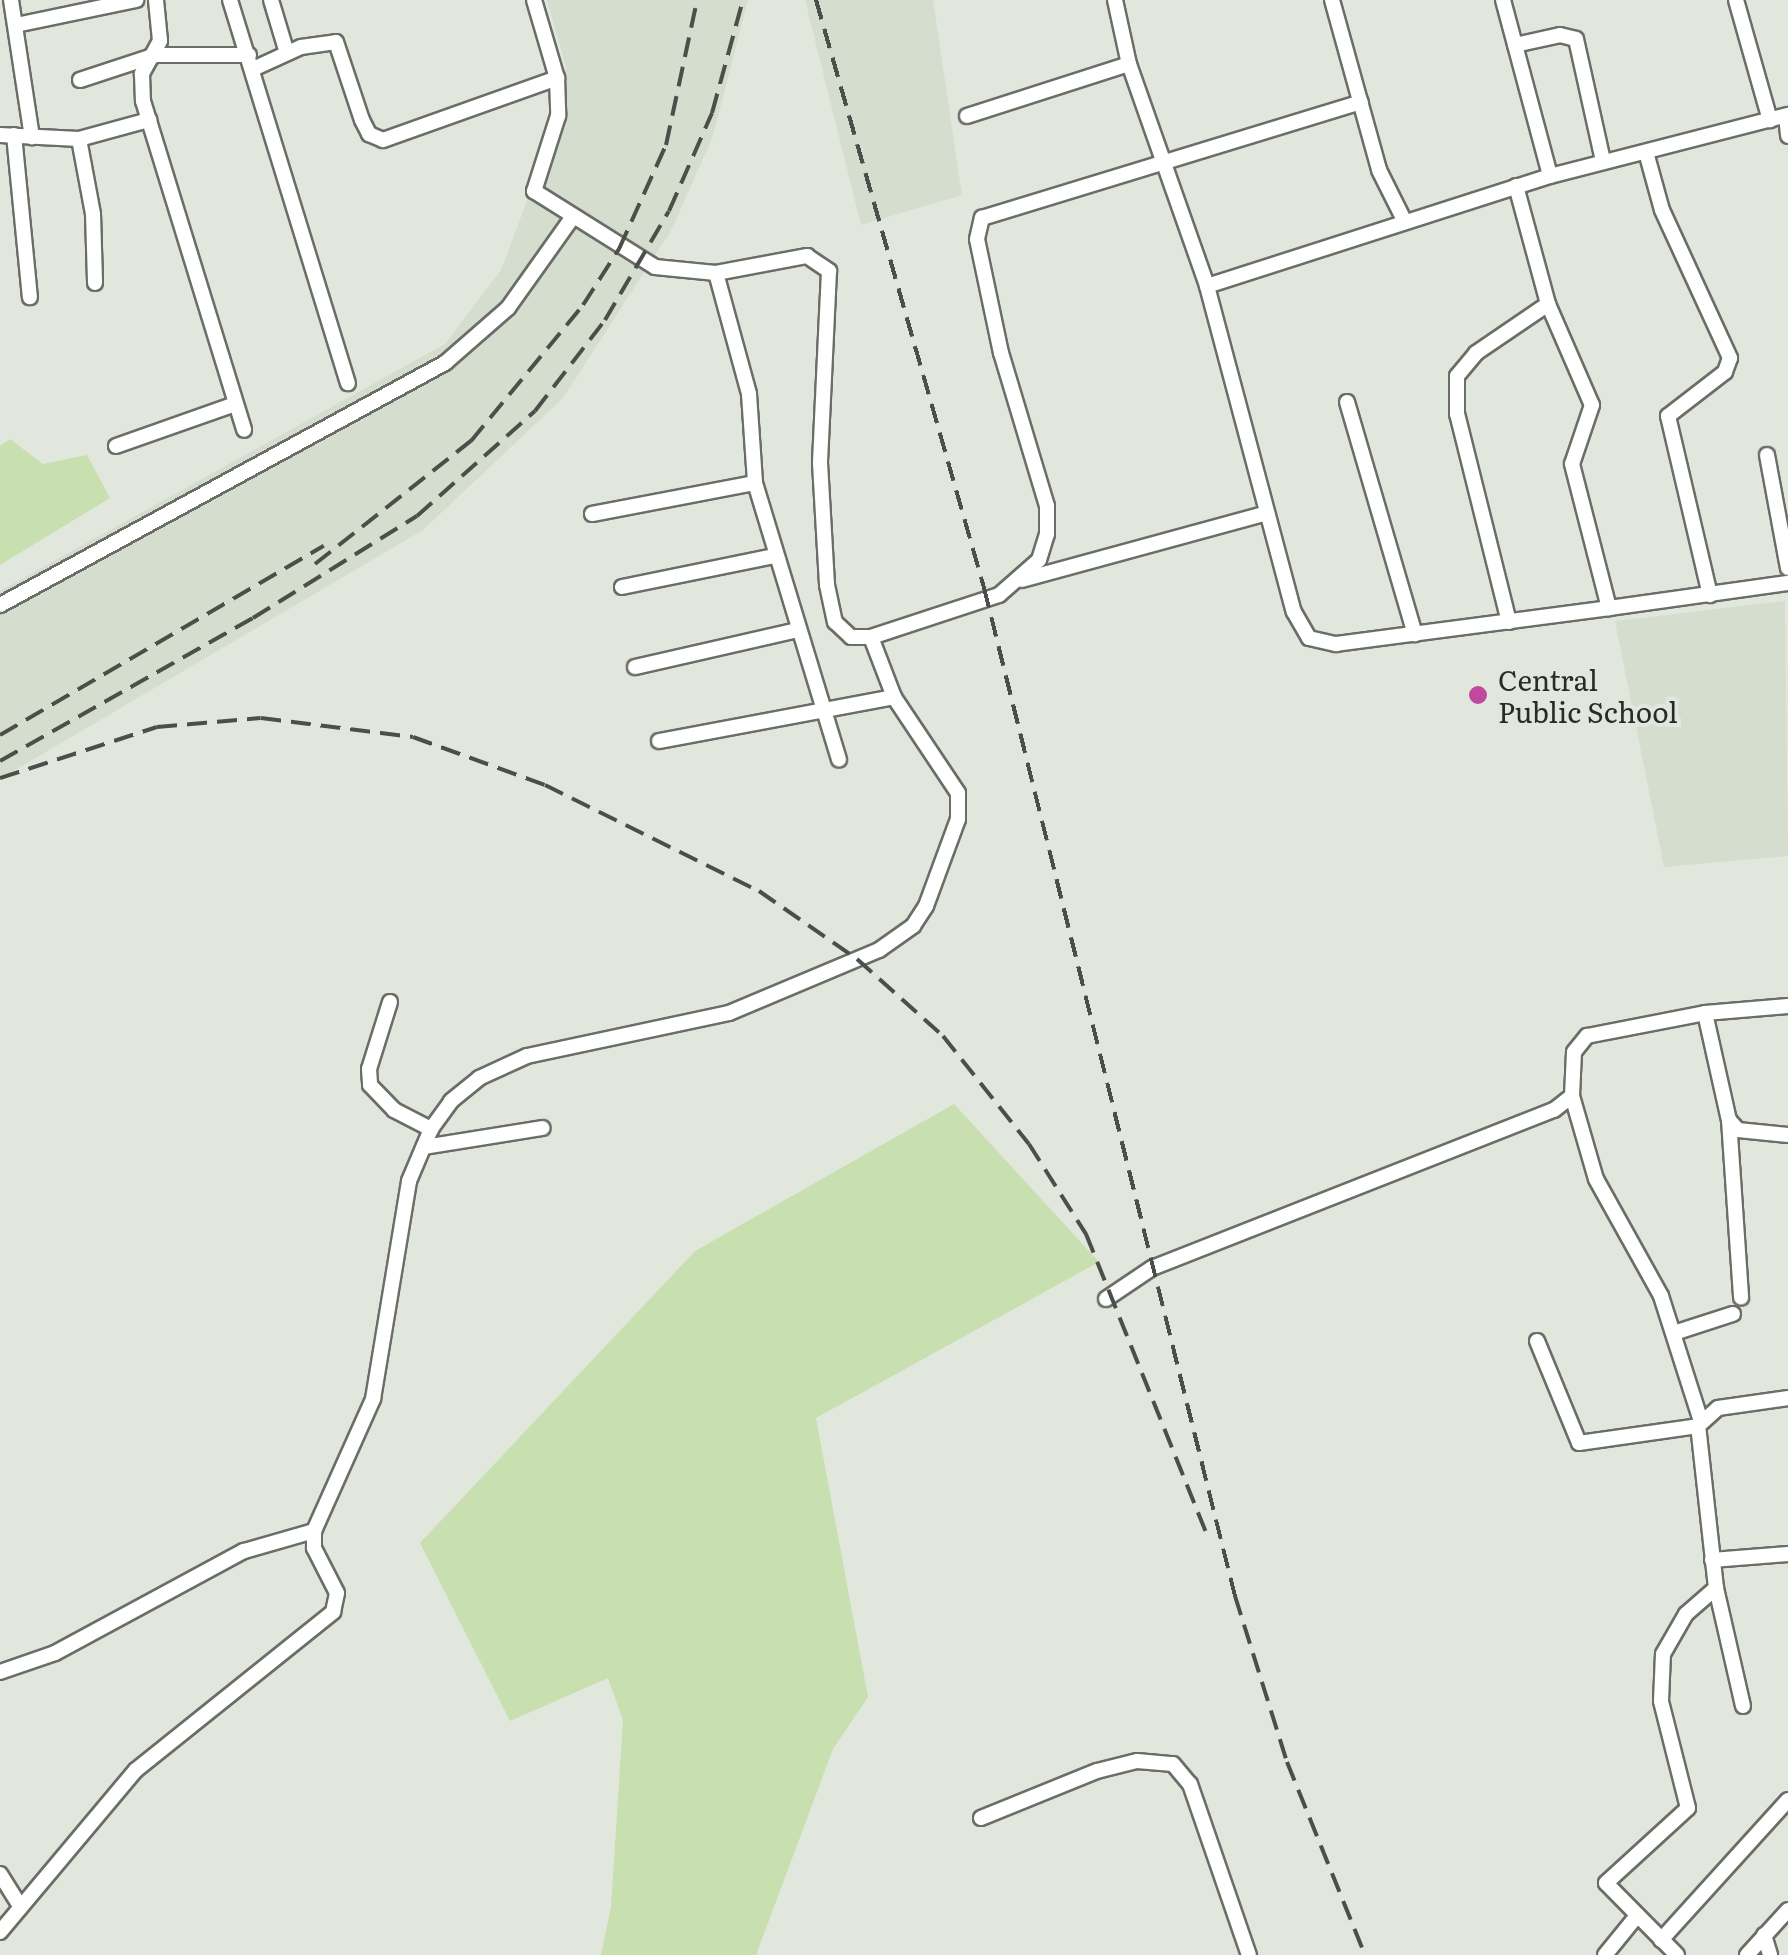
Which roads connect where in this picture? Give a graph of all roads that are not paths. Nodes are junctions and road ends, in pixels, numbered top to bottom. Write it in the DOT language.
graph roads {
  1 [pos="11,0"];
  2 [pos="136,0"];
  3 [pos="156,0"];
  4 [pos="230,0"];
  5 [pos="271,0"];
  6 [pos="534,0"];
  7 [pos="1115,0"];
  8 [pos="1332,0"];
  9 [pos="1503,0"];
  10 [pos="1736,0"];
  11 [pos="16,25"];
  12 [pos="1515,45"];
  13 [pos="287,53"];
  14 [pos="156,55"];
  15 [pos="251,62"];
  16 [pos="1129,64"];
  17 [pos="556,78"];
  18 [pos="80,80"];
  19 [pos="1361,102"];
  20 [pos="967,116"];
  21 [pos="149,120"];
  22 [pos="1770,120"];
  23 [pos="1787,123"];
  24 [pos="7,135"];
  25 [pos="32,137"];
  26 [pos="79,139"];
  27 [pos="1646,152"];
  28 [pos="1161,160"];
  29 [pos="1603,161"];
  30 [pos="1550,176"];
  31 [pos="1516,186"];
  32 [pos="572,218"];
  33 [pos="1403,218"];
  34 [pos="716,274"];
  35 [pos="96,283"];
  36 [pos="1206,286"];
  37 [pos="30,297"];
  38 [pos="1548,304"];
  39 [pos="348,383"];
  40 [pos="1347,402"];
  41 [pos="235,404"];
  42 [pos="244,430"];
  43 [pos="116,446"];
  44 [pos="1766,455"];
  45 [pos="755,483"];
  46 [pos="1267,513"];
  47 [pos="592,514"];
  48 [pos="775,556"];
  49 [pos="1788,568"];
  50 [pos="1018,582"];
  51 [pos="1788,583"];
  52 [pos="622,588"];
  53 [pos="1710,594"];
  54 [pos="0,605"];
  55 [pos="1609,608"];
  56 [pos="1509,622"];
  57 [pos="798,630"];
  58 [pos="1415,634"];
  59 [pos="871,637"];
  60 [pos="635,668"];
  61 [pos="894,697"];
  62 [pos="823,709"];
  63 [pos="659,741"];
  64 [pos="839,760"];
  65 [pos="390,1002"];
  66 [pos="1788,1006"];
  67 [pos="1704,1013"];
  68 [pos="1572,1096"];
  69 [pos="1729,1120"];
  70 [pos="542,1128"];
  71 [pos="431,1129"];
  72 [pos="1788,1135"];
  73 [pos="424,1147"];
  74 [pos="1742,1298"];
  75 [pos="1106,1299"];
  76 [pos="1733,1314"];
  77 [pos="1674,1333"];
  78 [pos="1537,1342"];
  79 [pos="1788,1398"];
  80 [pos="1699,1422"];
  81 [pos="314,1531"];
  82 [pos="1788,1554"];
  83 [pos="1712,1560"];
  84 [pos="1716,1588"];
  85 [pos="0,1672"];
  86 [pos="1743,1706"];
  87 [pos="1788,1800"];
  88 [pos="981,1818"];
  89 [pos="0,1874"];
  90 [pos="21,1907"];
  91 [pos="1788,1910"];
  92 [pos="1636,1917"];
  93 [pos="0,1932"];
  94 [pos="1764,1935"];
  95 [pos="1661,1940"];
  96 [pos="1249,1955"];
  97 [pos="1604,1955"];
  98 [pos="1677,1955"];
  99 [pos="1747,1955"];
  100 [pos="1770,1955"];
  1 -- 11 [label="street"];
  2 -- 11 [label="street"];
  3 -- 14 [label="street"];
  4 -- 15 [label="street"];
  5 -- 13 [label="street"];
  6 -- 17 [label="street"];
  7 -- 16 [label="street"];
  8 -- 19 [label="street"];
  9 -- 12 [label="street"];
  10 -- 22 [label="street"];
  11 -- 25 [label="street"];
  12 -- 29 [label="street"];
  12 -- 30 [label="street"];
  13 -- 15 [label="street"];
  13 -- 17 [label="street"];
  14 -- 15 [label="street"];
  14 -- 18 [label="street"];
  14 -- 21 [label="street"];
  15 -- 39 [label="street"];
  16 -- 20 [label="street"];
  16 -- 28 [label="street"];
  17 -- 32 [label="street"];
  19 -- 28 [label="street"];
  19 -- 33 [label="street"];
  21 -- 26 [label="street"];
  21 -- 41 [label="street"];
  22 -- 23 [label="street"];
  22 -- 27 [label="street"];
  24 -- 25 [label="street"];
  24 -- 37 [label="street"];
  25 -- 26 [label="street"];
  26 -- 35 [label="street"];
  27 -- 29 [label="street"];
  27 -- 53 [label="street"];
  28 -- 36 [label="street"];
  28 -- 50 [label="street"];
  29 -- 30 [label="street"];
  30 -- 31 [label="street"];
  31 -- 33 [label="street"];
  31 -- 38 [label="street"];
  32 -- 34 [label="street"];
  32 -- 54 [label="street"];
  33 -- 36 [label="street"];
  34 -- 45 [label="street"];
  34 -- 59 [label="street"];
  36 -- 46 [label="street"];
  38 -- 55 [label="street"];
  38 -- 56 [label="street"];
  40 -- 58 [label="street"];
  41 -- 42 [label="street"];
  41 -- 43 [label="street"];
  44 -- 49 [label="street"];
  45 -- 47 [label="street"];
  45 -- 48 [label="street"];
  46 -- 50 [label="street"];
  46 -- 58 [label="street"];
  48 -- 52 [label="street"];
  48 -- 57 [label="street"];
  50 -- 59 [label="street"];
  51 -- 53 [label="street"];
  53 -- 55 [label="street"];
  55 -- 56 [label="street"];
  56 -- 58 [label="street"];
  57 -- 60 [label="street"];
  57 -- 62 [label="street"];
  59 -- 61 [label="street"];
  61 -- 62 [label="street"];
  61 -- 71 [label="street"];
  62 -- 63 [label="street"];
  62 -- 64 [label="street"];
  65 -- 71 [label="street"];
  66 -- 67 [label="street"];
  67 -- 68 [label="street"];
  67 -- 69 [label="street"];
  68 -- 75 [label="street"];
  68 -- 77 [label="street"];
  69 -- 72 [label="street"];
  69 -- 74 [label="street"];
  70 -- 73 [label="street"];
  71 -- 73 [label="street"];
  73 -- 81 [label="street"];
  76 -- 77 [label="street"];
  77 -- 80 [label="street"];
  78 -- 80 [label="street"];
  79 -- 80 [label="street"];
  80 -- 83 [label="street"];
  81 -- 85 [label="street"];
  81 -- 90 [label="street"];
  82 -- 83 [label="street"];
  83 -- 84 [label="street"];
  84 -- 86 [label="street"];
  84 -- 92 [label="street"];
  87 -- 95 [label="street"];
  88 -- 96 [label="street"];
  89 -- 90 [label="street"];
  90 -- 93 [label="street"];
  91 -- 94 [label="street"];
  92 -- 95 [label="street"];
  92 -- 97 [label="street"];
  94 -- 99 [label="street"];
  94 -- 100 [label="street"];
  95 -- 98 [label="street"];
}
